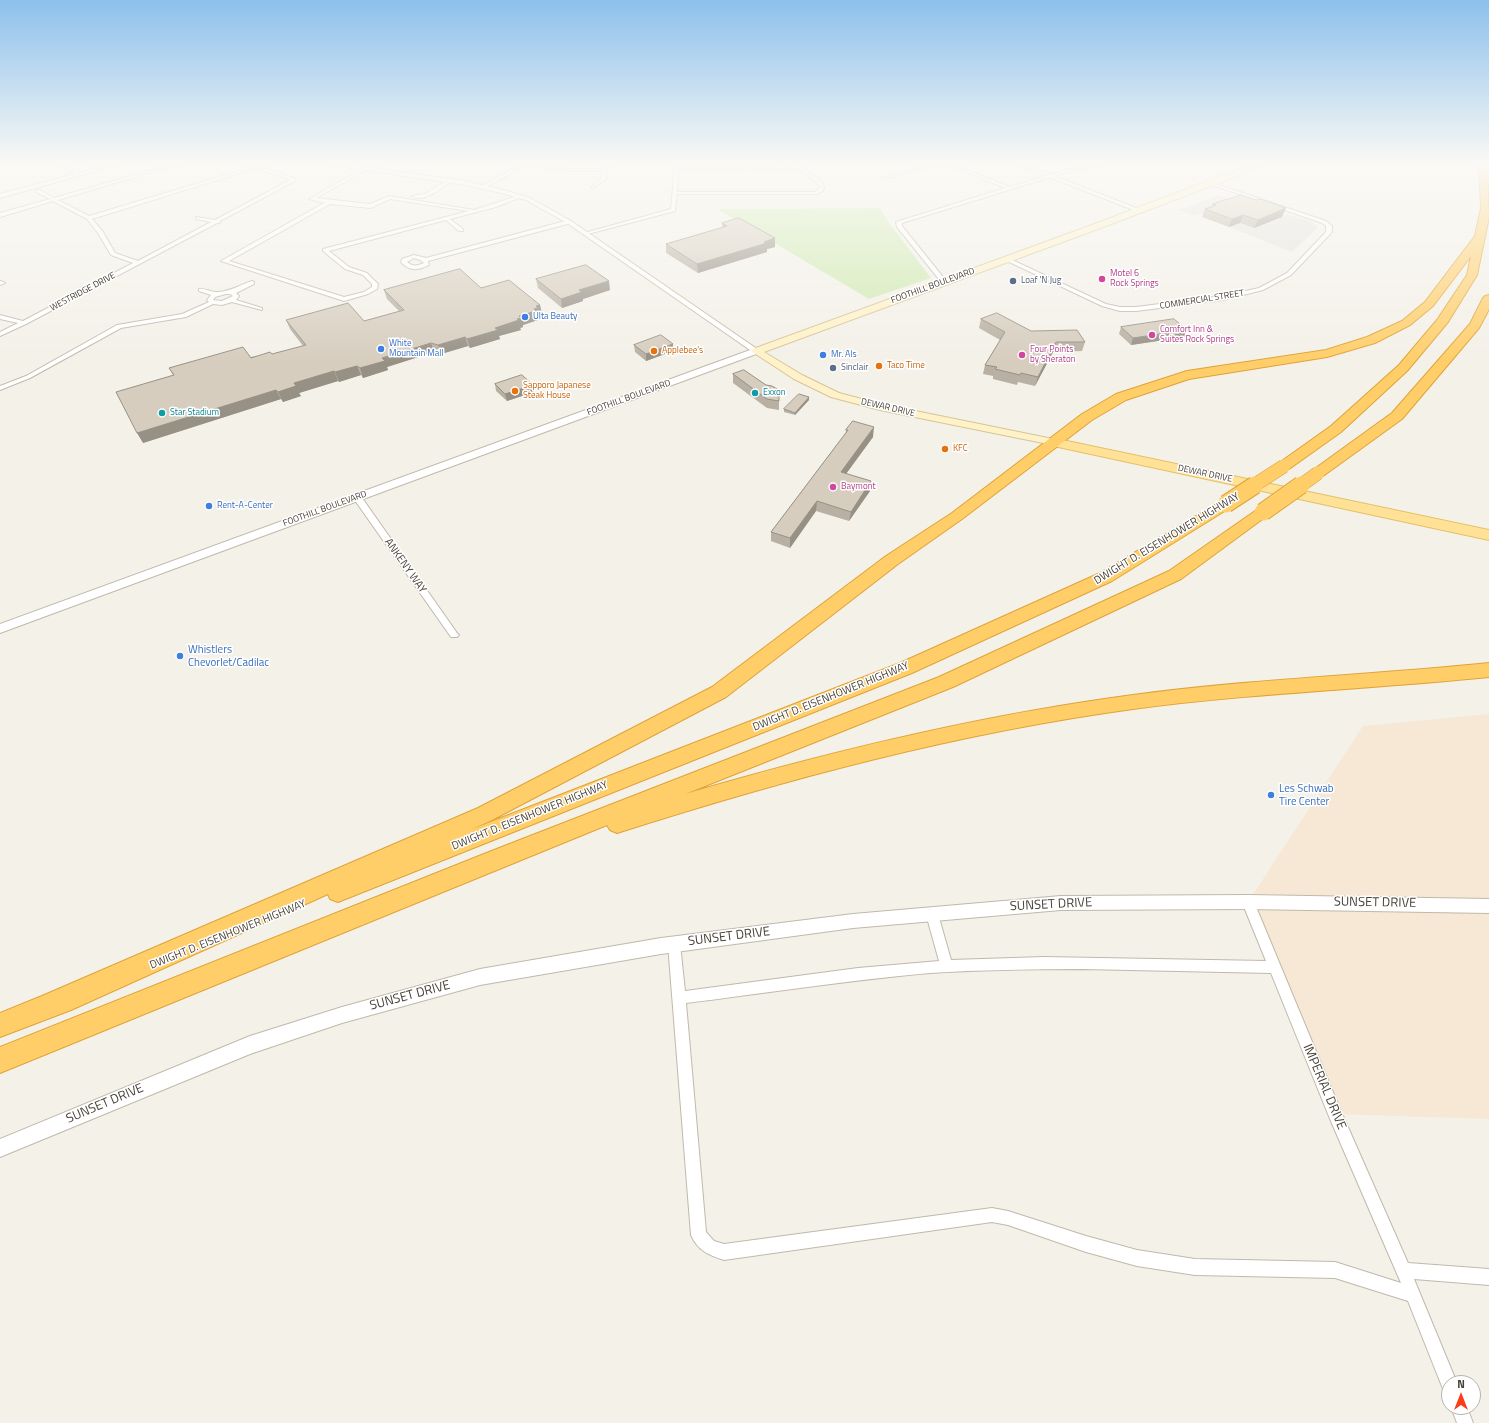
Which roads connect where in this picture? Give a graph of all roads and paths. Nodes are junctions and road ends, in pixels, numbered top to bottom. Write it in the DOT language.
graph roads {
  1 [pos="99,230"];
  2 [pos="202,230"];
  3 [pos="278,230"];
  4 [pos="399,230"];
  5 [pos="537,230"];
  6 [pos="581,230"];
  7 [pos="599,230"];
  8 [pos="903,230"];
  9 [pos="1083,230"];
  10 [pos="1329,230"];
  11 [pos="1482,230"];
  12 [pos="586,234"];
  13 [pos="1481,235"];
  14 [pos="1006,259"];
  15 [pos="425,260"];
  16 [pos="139,263"];
  17 [pos="944,282"];
  18 [pos="252,283"];
  19 [pos="201,290"];
  20 [pos="232,293"];
  21 [pos="216,294"];
  22 [pos="1489,299"];
  23 [pos="231,300"];
  24 [pos="213,302"];
  25 [pos="260,309"];
  26 [pos="0,317"];
  27 [pos="24,323"];
  28 [pos="0,334"];
  29 [pos="756,351"];
  30 [pos="0,388"];
  31 [pos="1053,442"];
  32 [pos="357,497"];
  33 [pos="1489,535"];
  34 [pos="0,629"];
  35 [pos="454,635"];
  36 [pos="1489,670"];
  37 [pos="1248,902"];
  38 [pos="1489,906"];
  39 [pos="932,914"];
  40 [pos="674,944"];
  41 [pos="947,967"];
  42 [pos="1274,968"];
  43 [pos="218,972"];
  44 [pos="679,998"];
  45 [pos="51,1005"];
  46 [pos="0,1025"];
  47 [pos="0,1060"];
  48 [pos="0,1148"];
  49 [pos="1403,1270"];
  50 [pos="1489,1277"];
  51 [pos="1413,1295"];
  52 [pos="1446,1375"];
  1 -- 16 [label="street"];
  2 -- 16 [label="street, WESTRIDGE DRIVE"];
  3 -- 4 [label="street"];
  5 -- 15 [label="street"];
  6 -- 12 [label="street, DEWAR DRIVE"];
  7 -- 12 [label="street"];
  8 -- 17 [label="street"];
  9 -- 14 [label="main road, FOOTHILL BOULEVARD"];
  10 -- 14 [label="street, COMMERCIAL STREET"];
  11 -- 13 [label="highway, DWIGHT D. EISENHOWER HIGHWAY"];
  12 -- 29 [label="street, DEWAR DRIVE"];
  13 -- 31 [label="highway"];
  13 -- 45 [label="highway, DWIGHT D. EISENHOWER HIGHWAY, bridge"];
  14 -- 17 [label="main road, FOOTHILL BOULEVARD"];
  16 -- 27 [label="street, WESTRIDGE DRIVE"];
  17 -- 29 [label="main road, FOOTHILL BOULEVARD"];
  18 -- 20 [label="street"];
  19 -- 21 [label="street"];
  20 -- 21 [label="street"];
  20 -- 23 [label="street"];
  21 -- 24 [label="street"];
  22 -- 43 [label="highway, bridge"];
  23 -- 24 [label="street"];
  23 -- 25 [label="street"];
  24 -- 30 [label="street"];
  26 -- 27 [label="street"];
  27 -- 28 [label="street, WESTRIDGE DRIVE"];
  29 -- 31 [label="main road, DEWAR DRIVE"];
  29 -- 32 [label="street, FOOTHILL BOULEVARD"];
  31 -- 33 [label="main road, DEWAR DRIVE"];
  31 -- 45 [label="highway"];
  32 -- 34 [label="street, FOOTHILL BOULEVARD"];
  32 -- 35 [label="street, ANKENY WAY"];
  36 -- 43 [label="highway"];
  37 -- 38 [label="street, SUNSET DRIVE"];
  37 -- 39 [label="street, SUNSET DRIVE"];
  37 -- 42 [label="street, IMPERIAL DRIVE"];
  39 -- 40 [label="street, SUNSET DRIVE"];
  39 -- 41 [label="street"];
  40 -- 44 [label="street"];
  40 -- 48 [label="street, SUNSET DRIVE"];
  41 -- 42 [label="street"];
  41 -- 44 [label="street"];
  42 -- 49 [label="street, IMPERIAL DRIVE"];
  43 -- 47 [label="highway"];
  44 -- 51 [label="street"];
  45 -- 46 [label="highway, DWIGHT D. EISENHOWER HIGHWAY"];
  49 -- 50 [label="street"];
  49 -- 51 [label="street, IMPERIAL DRIVE"];
  51 -- 52 [label="street, IMPERIAL DRIVE"];
}
